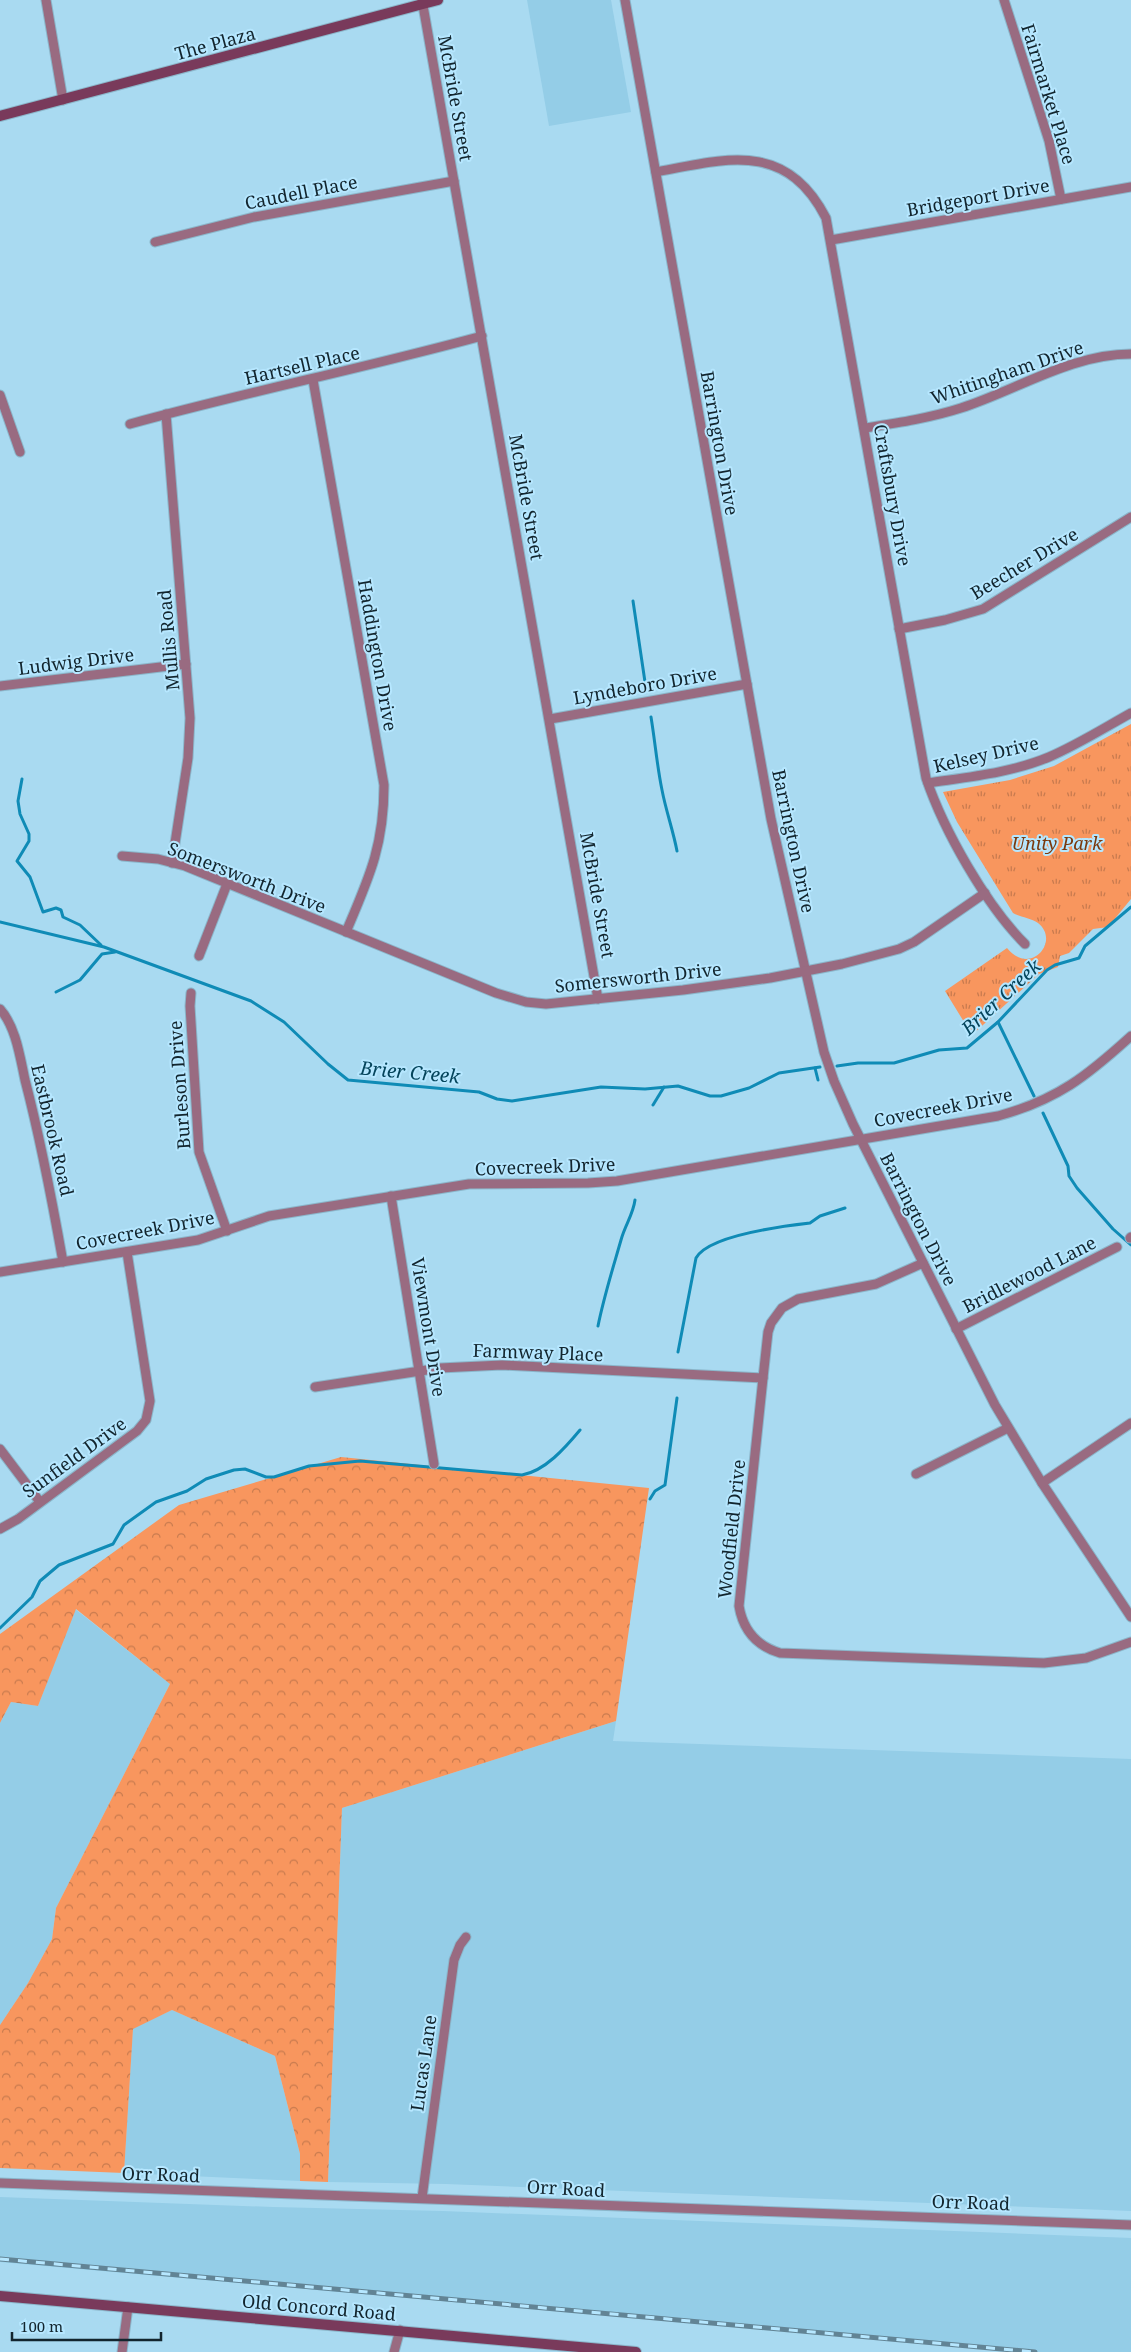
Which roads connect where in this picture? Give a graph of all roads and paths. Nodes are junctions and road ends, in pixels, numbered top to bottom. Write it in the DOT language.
graph roads {
  1 [pos="46,0"];
  2 [pos="438,0"];
  3 [pos="625,0"];
  4 [pos="1004,0"];
  5 [pos="422,2"];
  6 [pos="63,100"];
  7 [pos="0,116"];
  8 [pos="656,172"];
  9 [pos="454,182"];
  10 [pos="1131,187"];
  11 [pos="1061,199"];
  12 [pos="831,240"];
  13 [pos="155,242"];
  14 [pos="482,336"];
  15 [pos="1131,354"];
  16 [pos="312,380"];
  17 [pos="0,395"];
  18 [pos="166,414"];
  19 [pos="130,424"];
  20 [pos="865,428"];
  21 [pos="20,452"];
  22 [pos="1131,517"];
  23 [pos="899,629"];
  24 [pos="186,664"];
  25 [pos="746,684"];
  26 [pos="0,686"];
  27 [pos="1131,713"];
  28 [pos="550,719"];
  29 [pos="928,784"];
  30 [pos="122,856"];
  31 [pos="172,862"];
  32 [pos="227,884"];
  33 [pos="985,893"];
  34 [pos="346,932"];
  35 [pos="1025,944"];
  36 [pos="199,956"];
  37 [pos="805,971"];
  38 [pos="191,993"];
  39 [pos="598,999"];
  40 [pos="0,1009"];
  41 [pos="1131,1036"];
  42 [pos="861,1140"];
  43 [pos="391,1196"];
  44 [pos="226,1231"];
  45 [pos="1117,1247"];
  46 [pos="127,1252"];
  47 [pos="63,1262"];
  48 [pos="923,1263"];
  49 [pos="0,1272"];
  50 [pos="956,1329"];
  51 [pos="420,1372"];
  52 [pos="763,1378"];
  53 [pos="314,1387"];
  54 [pos="1131,1423"];
  55 [pos="1008,1428"];
  56 [pos="0,1449"];
  57 [pos="434,1464"];
  58 [pos="916,1474"];
  59 [pos="1042,1483"];
  60 [pos="40,1502"];
  61 [pos="0,1529"];
  62 [pos="1131,1617"];
  63 [pos="1131,1642"];
  64 [pos="466,1937"];
  65 [pos="0,2183"];
  66 [pos="422,2198"];
  67 [pos="1131,2225"];
  68 [pos="0,2296"];
  69 [pos="128,2307"];
  70 [pos="400,2330"];
  71 [pos="122,2352"];
  72 [pos="394,2352"];
  73 [pos="636,2352"];
  1 -- 6 [label="street"];
  2 -- 5 [label="street, The Plaza"];
  3 -- 8 [label="street, Barrington Drive"];
  4 -- 11 [label="street, Fairmarket Place"];
  5 -- 6 [label="street, The Plaza"];
  5 -- 9 [label="street, McBride Street"];
  6 -- 7 [label="street, The Plaza"];
  8 -- 12 [label="street, Craftsbury Drive"];
  8 -- 25 [label="street, Barrington Drive"];
  9 -- 13 [label="street, Caudell Place"];
  9 -- 14 [label="street, McBride Street"];
  10 -- 11 [label="street, Bridgeport Drive"];
  11 -- 12 [label="street, Bridgeport Drive"];
  12 -- 20 [label="street, Craftsbury Drive"];
  14 -- 16 [label="street, Hartsell Place"];
  14 -- 28 [label="street, McBride Street"];
  15 -- 20 [label="street, Whitingham Drive"];
  16 -- 18 [label="street, Hartsell Place"];
  16 -- 34 [label="street, Haddington Drive"];
  17 -- 21 [label="street"];
  18 -- 19 [label="street, Hartsell Place"];
  18 -- 24 [label="street, Mullis Road"];
  20 -- 23 [label="street, Craftsbury Drive"];
  22 -- 23 [label="street, Beecher Drive"];
  23 -- 29 [label="street, Craftsbury Drive"];
  24 -- 26 [label="street, Ludwig Drive"];
  24 -- 31 [label="street, Mullis Road"];
  25 -- 28 [label="street, Lyndeboro Drive"];
  25 -- 37 [label="street, Barrington Drive"];
  27 -- 29 [label="street, Kelsey Drive"];
  28 -- 39 [label="street, McBride Street"];
  29 -- 33 [label="street, Craftsbury Drive"];
  30 -- 31 [label="street, Somersworth Drive"];
  31 -- 32 [label="street, Somersworth Drive"];
  32 -- 34 [label="street, Somersworth Drive"];
  32 -- 36 [label="street"];
  33 -- 35 [label="street, Craftsbury Drive"];
  33 -- 37 [label="street, Somersworth Drive"];
  34 -- 39 [label="street, Somersworth Drive"];
  37 -- 39 [label="street, Somersworth Drive"];
  37 -- 42 [label="street, Barrington Drive"];
  38 -- 44 [label="street, Burleson Drive"];
  40 -- 47 [label="street, Eastbrook Road"];
  41 -- 42 [label="street, Covecreek Drive"];
  42 -- 43 [label="street, Covecreek Drive"];
  42 -- 48 [label="street, Barrington Drive"];
  43 -- 44 [label="street, Covecreek Drive"];
  43 -- 51 [label="street, Viewmont Drive"];
  44 -- 46 [label="street, Covecreek Drive"];
  45 -- 50 [label="street, Bridlewood Lane"];
  46 -- 47 [label="street, Covecreek Drive"];
  46 -- 60 [label="street, Sunfield Drive"];
  47 -- 49 [label="street, Covecreek Drive"];
  48 -- 50 [label="street, Barrington Drive"];
  48 -- 52 [label="street, Woodfield Drive"];
  50 -- 55 [label="street, Barrington Drive"];
  51 -- 52 [label="street, Farmway Place"];
  51 -- 53 [label="street, Farmway Place"];
  51 -- 57 [label="street, Viewmont Drive"];
  52 -- 63 [label="street, Woodfield Drive"];
  54 -- 59 [label="street"];
  55 -- 58 [label="street"];
  55 -- 59 [label="street, Barrington Drive"];
  56 -- 60 [label="street"];
  59 -- 62 [label="street, Barrington Drive"];
  60 -- 61 [label="street, Sunfield Drive"];
  64 -- 66 [label="street, Lucas Lane"];
  65 -- 66 [label="street, Orr Road"];
  66 -- 67 [label="street, Orr Road"];
  68 -- 69 [label="street, Old Concord Road"];
  69 -- 70 [label="street, Old Concord Road"];
  69 -- 71 [label="street"];
  70 -- 72 [label="street"];
  70 -- 73 [label="street, Old Concord Road"];
}
